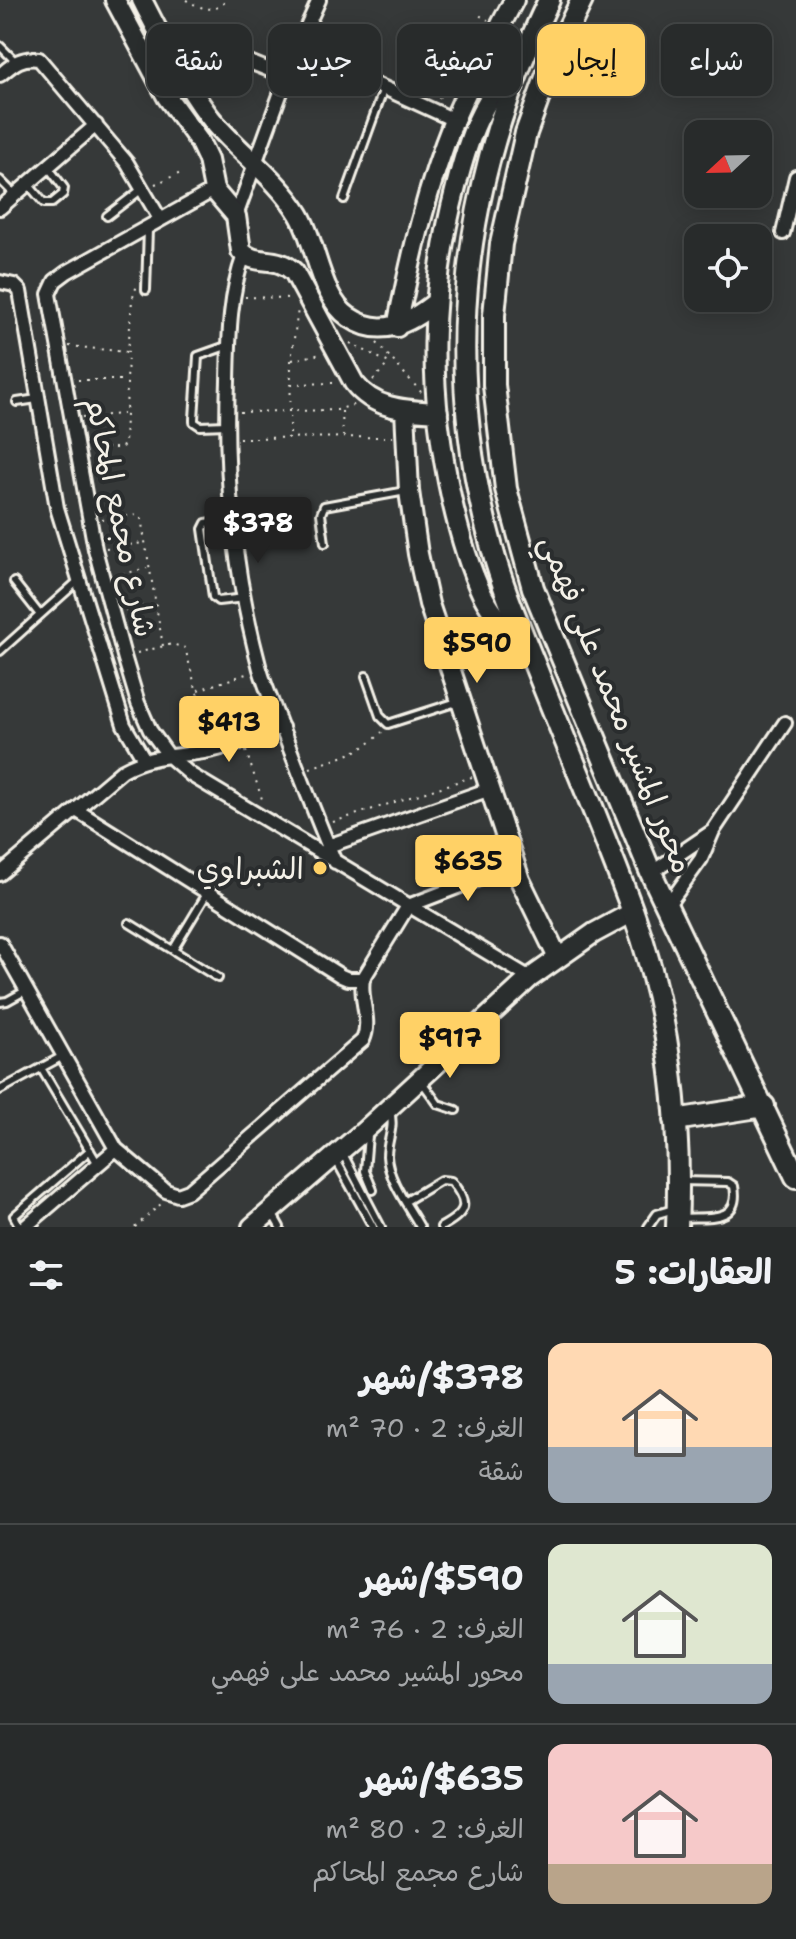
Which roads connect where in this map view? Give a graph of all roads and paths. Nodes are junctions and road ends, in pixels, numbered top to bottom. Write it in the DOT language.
graph roads {
  1 [pos="115,0"];
  2 [pos="186,0"];
  3 [pos="227,0"];
  4 [pos="319,0"];
  5 [pos="514,0"];
  6 [pos="549,0"];
  7 [pos="582,0"];
  8 [pos="148,2"];
  9 [pos="158,24"];
  10 [pos="308,24"];
  11 [pos="477,24"];
  12 [pos="496,24"];
  13 [pos="501,24"];
  14 [pos="0,46"];
  15 [pos="521,61"];
  16 [pos="16,62"];
  17 [pos="0,75"];
  18 [pos="381,87"];
  19 [pos="384,88"];
  20 [pos="198,96"];
  21 [pos="280,96"];
  22 [pos="441,96"];
  23 [pos="465,96"];
  24 [pos="490,96"];
  25 [pos="508,96"];
  26 [pos="433,110"];
  27 [pos="210,117"];
  28 [pos="454,120"];
  29 [pos="96,125"];
  30 [pos="193,131"];
  31 [pos="255,163"];
  32 [pos="48,167"];
  33 [pos="183,172"];
  34 [pos="796,177"];
  35 [pos="0,180"];
  36 [pos="28,184"];
  37 [pos="143,189"];
  38 [pos="214,190"];
  39 [pos="15,195"];
  40 [pos="344,199"];
  41 [pos="0,208"];
  42 [pos="107,216"];
  43 [pos="236,216"];
  44 [pos="160,219"];
  45 [pos="148,226"];
  46 [pos="783,233"];
  47 [pos="244,255"];
  48 [pos="147,272"];
  49 [pos="0,282"];
  50 [pos="327,286"];
  51 [pos="146,290"];
  52 [pos="232,296"];
  53 [pos="306,297"];
  54 [pos="436,302"];
  55 [pos="397,327"];
  56 [pos="328,332"];
  57 [pos="375,342"];
  58 [pos="58,345"];
  59 [pos="229,345"];
  60 [pos="338,350"];
  61 [pos="128,352"];
  62 [pos="291,361"];
  63 [pos="390,361"];
  64 [pos="126,380"];
  65 [pos="64,381"];
  66 [pos="291,384"];
  67 [pos="360,391"];
  68 [pos="37,399"];
  69 [pos="17,402"];
  70 [pos="342,410"];
  71 [pos="405,410"];
  72 [pos="438,411"];
  73 [pos="291,412"];
  74 [pos="125,414"];
  75 [pos="71,418"];
  76 [pos="226,425"];
  77 [pos="290,436"];
  78 [pos="343,436"];
  79 [pos="406,437"];
  80 [pos="77,448"];
  81 [pos="409,491"];
  82 [pos="232,519"];
  83 [pos="89,520"];
  84 [pos="145,543"];
  85 [pos="325,543"];
  86 [pos="95,549"];
  87 [pos="148,568"];
  88 [pos="102,580"];
  89 [pos="78,581"];
  90 [pos="14,582"];
  91 [pos="245,598"];
  92 [pos="155,604"];
  93 [pos="112,612"];
  94 [pos="40,615"];
  95 [pos="163,646"];
  96 [pos="0,651"];
  97 [pos="530,653"];
  98 [pos="124,656"];
  99 [pos="260,669"];
  100 [pos="366,676"];
  101 [pos="197,690"];
  102 [pos="270,699"];
  103 [pos="460,701"];
  104 [pos="205,720"];
  105 [pos="785,723"];
  106 [pos="388,724"];
  107 [pos="282,727"];
  108 [pos="243,741"];
  109 [pos="213,750"];
  110 [pos="168,755"];
  111 [pos="144,759"];
  112 [pos="298,772"];
  113 [pos="487,781"];
  114 [pos="76,810"];
  115 [pos="269,822"];
  116 [pos="320,827"];
  117 [pos="713,831"];
  118 [pos="328,846"];
  119 [pos="335,862"];
  120 [pos="515,865"];
  121 [pos="651,873"];
  122 [pos="0,874"];
  123 [pos="208,892"];
  124 [pos="408,906"];
  125 [pos="667,906"];
  126 [pos="633,912"];
  127 [pos="129,923"];
  128 [pos="0,943"];
  129 [pos="173,950"];
  130 [pos="558,958"];
  131 [pos="218,978"];
  132 [pos="530,978"];
  133 [pos="363,979"];
  134 [pos="26,990"];
  135 [pos="0,1002"];
  136 [pos="63,1056"];
  137 [pos="41,1068"];
  138 [pos="420,1079"];
  139 [pos="0,1090"];
  140 [pos="764,1106"];
  141 [pos="388,1108"];
  142 [pos="456,1110"];
  143 [pos="675,1120"];
  144 [pos="368,1127"];
  145 [pos="116,1149"];
  146 [pos="90,1150"];
  147 [pos="337,1154"];
  148 [pos="98,1164"];
  149 [pos="796,1177"];
  150 [pos="677,1181"];
  151 [pos="373,1190"];
  152 [pos="172,1194"];
  153 [pos="406,1201"];
  154 [pos="677,1218"];
  155 [pos="266,1222"];
  156 [pos="22,1227"];
  157 [pos="135,1227"];
  158 [pos="373,1227"];
  159 [pos="381,1227"];
  160 [pos="420,1227"];
  161 [pos="441,1227"];
  162 [pos="648,1227"];
  1 -- 30 [label="street"];
  2 -- 3 [label="path"];
  4 -- 10 [label="street"];
  5 -- 13 [label="street"];
  6 -- 15 [label="main road, محور المشير محمد على فهمي"];
  7 -- 121 [label="main road, محور المشير محمد على فهمي"];
  8 -- 9 [label="street"];
  11 -- 12 [label="path"];
  14 -- 16 [label="lane"];
  16 -- 17 [label="street"];
  16 -- 29 [label="street"];
  18 -- 19 [label="street"];
  19 -- 26 [label="street"];
  19 -- 40 [label="lane"];
  20 -- 27 [label="street"];
  21 -- 31 [label="street"];
  22 -- 26 [label="path"];
  23 -- 28 [label="street"];
  24 -- 54 [label="street"];
  25 -- 97 [label="main road, محور المشير محمد على فهمي"];
  26 -- 28 [label="street"];
  27 -- 30 [label="street"];
  27 -- 31 [label="street"];
  28 -- 55 [label="street"];
  29 -- 32 [label="street"];
  29 -- 37 [label="street"];
  30 -- 38 [label="street"];
  31 -- 43 [label="street"];
  31 -- 50 [label="street"];
  32 -- 36 [label="street"];
  32 -- 36 [label="lane"];
  33 -- 37 [label="path"];
  34 -- 46 [label="street"];
  35 -- 39 [label="lane"];
  36 -- 39 [label="street"];
  37 -- 42 [label="lane"];
  37 -- 44 [label="street"];
  38 -- 43 [label="street"];
  38 -- 44 [label="street, شارع مجمع المحاكم"];
  39 -- 41 [label="street"];
  43 -- 47 [label="street"];
  44 -- 45 [label="street, شارع مجمع المحاكم"];
  45 -- 48 [label="lane"];
  45 -- 58 [label="street, شارع مجمع المحاكم"];
  47 -- 52 [label="street"];
  47 -- 53 [label="street"];
  48 -- 51 [label="lane"];
  48 -- 61 [label="path"];
  49 -- 68 [label="street"];
  50 -- 53 [label="street"];
  50 -- 55 [label="street"];
  52 -- 53 [label="path"];
  52 -- 59 [label="street"];
  53 -- 56 [label="street"];
  53 -- 62 [label="path"];
  54 -- 55 [label="street"];
  54 -- 72 [label="street"];
  56 -- 60 [label="street"];
  56 -- 63 [label="path"];
  57 -- 63 [label="path"];
  58 -- 61 [label="path"];
  58 -- 65 [label="street, شارع مجمع المحاكم"];
  59 -- 76 [label="street"];
  59 -- 76 [label="lane"];
  60 -- 62 [label="path"];
  60 -- 67 [label="street"];
  61 -- 64 [label="path"];
  62 -- 66 [label="path"];
  63 -- 67 [label="path"];
  63 -- 72 [label="path"];
  64 -- 65 [label="path"];
  64 -- 74 [label="path"];
  65 -- 75 [label="street, شارع مجمع المحاكم"];
  66 -- 67 [label="path"];
  66 -- 73 [label="path"];
  67 -- 70 [label="path"];
  67 -- 71 [label="street"];
  68 -- 69 [label="lane"];
  68 -- 89 [label="street"];
  70 -- 73 [label="path"];
  70 -- 78 [label="path"];
  71 -- 72 [label="street"];
  71 -- 79 [label="street"];
  72 -- 97 [label="street"];
  73 -- 76 [label="path"];
  73 -- 77 [label="path"];
  74 -- 75 [label="path"];
  74 -- 80 [label="path"];
  75 -- 80 [label="street, شارع مجمع المحاكم"];
  76 -- 77 [label="path"];
  76 -- 82 [label="street"];
  77 -- 78 [label="path"];
  78 -- 79 [label="path"];
  79 -- 81 [label="street"];
  80 -- 83 [label="street, شارع مجمع المحاكم"];
  81 -- 85 [label="lane"];
  81 -- 103 [label="street"];
  82 -- 91 [label="street"];
  82 -- 91 [label="lane"];
  83 -- 84 [label="path"];
  83 -- 86 [label="street, شارع مجمع المحاكم"];
  84 -- 86 [label="path"];
  84 -- 87 [label="path"];
  86 -- 88 [label="street, شارع مجمع المحاكم"];
  87 -- 88 [label="path"];
  87 -- 92 [label="path"];
  88 -- 93 [label="street, شارع مجمع المحاكم"];
  89 -- 94 [label="lane"];
  89 -- 111 [label="street"];
  90 -- 94 [label="lane"];
  91 -- 99 [label="street"];
  92 -- 93 [label="path"];
  92 -- 95 [label="path"];
  93 -- 98 [label="street, شارع مجمع المحاكم"];
  94 -- 96 [label="lane"];
  95 -- 98 [label="path"];
  95 -- 101 [label="path"];
  97 -- 126 [label="main road, محور المشير محمد على فهمي"];
  98 -- 110 [label="street, شارع مجمع المحاكم"];
  99 -- 101 [label="path"];
  99 -- 102 [label="street"];
  100 -- 106 [label="lane"];
  101 -- 104 [label="path"];
  102 -- 104 [label="path"];
  102 -- 107 [label="street"];
  103 -- 106 [label="lane"];
  103 -- 113 [label="street"];
  104 -- 109 [label="path"];
  105 -- 117 [label="street"];
  106 -- 112 [label="path"];
  107 -- 108 [label="street"];
  107 -- 112 [label="street"];
  108 -- 109 [label="street"];
  108 -- 115 [label="path"];
  109 -- 110 [label="street"];
  110 -- 111 [label="street"];
  110 -- 115 [label="street, شارع مجمع المحاكم"];
  111 -- 114 [label="street"];
  112 -- 116 [label="street"];
  113 -- 116 [label="path"];
  113 -- 118 [label="street"];
  113 -- 120 [label="street"];
  114 -- 122 [label="street"];
  114 -- 123 [label="street"];
  115 -- 119 [label="street, شارع مجمع المحاكم"];
  116 -- 118 [label="street"];
  117 -- 121 [label="street"];
  117 -- 125 [label="street"];
  118 -- 119 [label="street"];
  119 -- 124 [label="street, شارع مجمع المحاكم"];
  120 -- 124 [label="street"];
  120 -- 130 [label="street"];
  121 -- 125 [label="main road, محور المشير محمد على فهمي"];
  123 -- 129 [label="lane"];
  123 -- 133 [label="street"];
  124 -- 132 [label="street, شارع مجمع المحاكم"];
  124 -- 133 [label="street"];
  125 -- 140 [label="main road, محور المشير محمد على فهمي"];
  126 -- 130 [label="street"];
  126 -- 143 [label="main road, محور المشير محمد على فهمي"];
  127 -- 129 [label="lane"];
  128 -- 134 [label="street"];
  129 -- 131 [label="lane"];
  130 -- 132 [label="street"];
  132 -- 138 [label="street"];
  133 -- 152 [label="street"];
  134 -- 135 [label="lane"];
  134 -- 136 [label="street"];
  136 -- 137 [label="lane"];
  136 -- 145 [label="street"];
  137 -- 139 [label="lane"];
  137 -- 146 [label="lane"];
  138 -- 141 [label="street"];
  138 -- 142 [label="lane"];
  140 -- 143 [label="main road"];
  140 -- 149 [label="main road, محور المشير محمد على فهمي"];
  141 -- 144 [label="street"];
  141 -- 153 [label="lane"];
  143 -- 150 [label="main road, محور المشير محمد على فهمي"];
  144 -- 147 [label="street"];
  144 -- 151 [label="lane"];
  145 -- 148 [label="street"];
  145 -- 152 [label="street"];
  146 -- 148 [label="lane"];
  146 -- 156 [label="lane"];
  147 -- 155 [label="street"];
  147 -- 158 [label="lane"];
  147 -- 159 [label="lane"];
  148 -- 156 [label="street"];
  150 -- 154 [label="main road, محور المشير محمد على فهمي"];
  150 -- 154 [label="lane"];
  152 -- 157 [label="path"];
  153 -- 160 [label="lane"];
  153 -- 161 [label="lane"];
  154 -- 162 [label="lane"];
}
